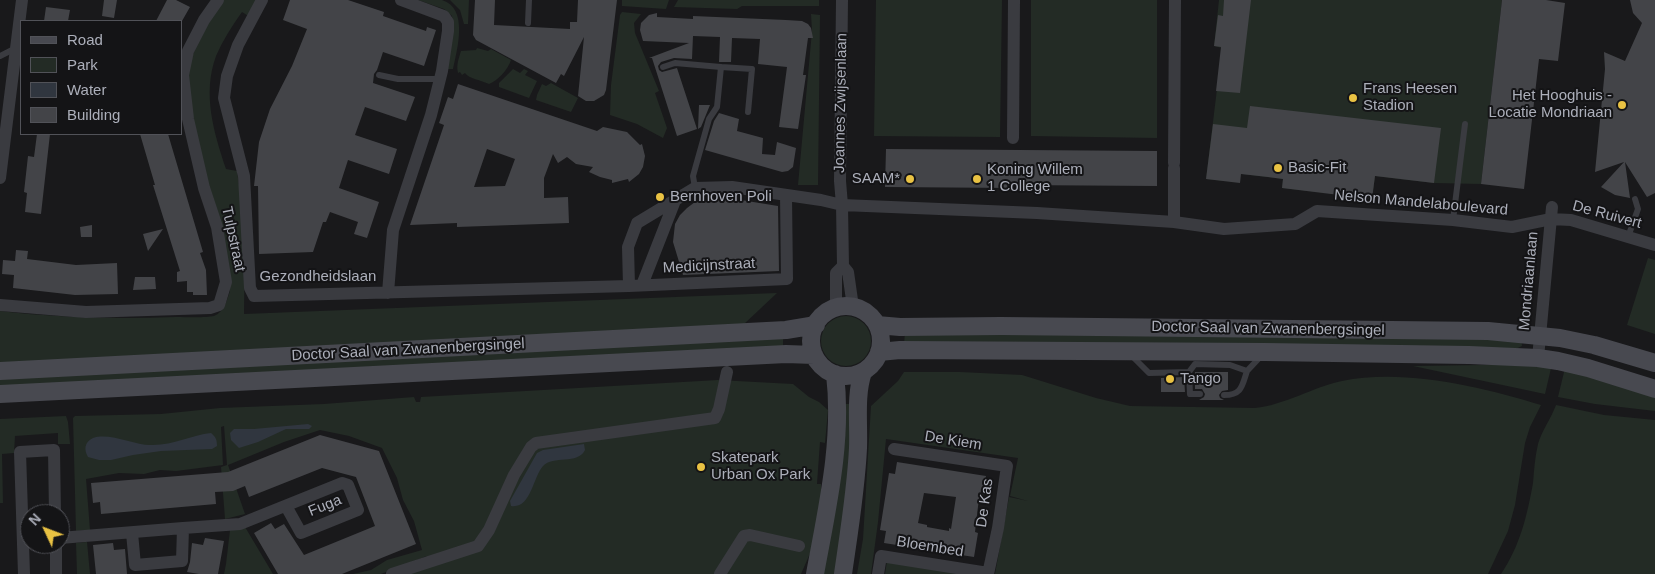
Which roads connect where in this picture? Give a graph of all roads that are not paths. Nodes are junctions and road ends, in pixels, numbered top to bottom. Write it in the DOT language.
graph roads {
  1 [pos="22,0"];
  2 [pos="218,0"];
  3 [pos="262,0"];
  4 [pos="401,0"];
  5 [pos="529,0"];
  6 [pos="842,0"];
  7 [pos="1014,0"];
  8 [pos="1175,0"];
  9 [pos="528,23"];
  10 [pos="16,48"];
  11 [pos="0,56"];
  12 [pos="663,67"];
  13 [pos="721,67"];
  14 [pos="379,75"];
  15 [pos="440,79"];
  16 [pos="748,112"];
  17 [pos="1465,124"];
  18 [pos="1013,138"];
  19 [pos="1,162"];
  20 [pos="0,178"];
  21 [pos="695,188"];
  22 [pos="786,196"];
  23 [pos="676,198"];
  24 [pos="1635,199"];
  25 [pos="842,205"];
  26 [pos="1552,213"];
  27 [pos="1453,220"];
  28 [pos="1174,222"];
  29 [pos="1628,237"];
  30 [pos="1655,245"];
  31 [pos="842,266"];
  32 [pos="636,286"];
  33 [pos="388,293"];
  34 [pos="0,305"];
  35 [pos="844,308"];
  36 [pos="816,325"];
  37 [pos="877,325"];
  38 [pos="1540,336"];
  39 [pos="879,352"];
  40 [pos="1128,352"];
  41 [pos="1265,352"];
  42 [pos="814,355"];
  43 [pos="1538,358"];
  44 [pos="1655,363"];
  45 [pos="0,371"];
  46 [pos="1247,371"];
  47 [pos="727,372"];
  48 [pos="863,372"];
  49 [pos="1189,372"];
  50 [pos="835,374"];
  51 [pos="1655,389"];
  52 [pos="0,394"];
  53 [pos="1200,394"];
  54 [pos="1224,395"];
  55 [pos="894,449"];
  56 [pos="1007,466"];
  57 [pos="22,504"];
  58 [pos="55,504"];
  59 [pos="286,506"];
  60 [pos="183,528"];
  61 [pos="132,533"];
  62 [pos="70,537"];
  63 [pos="799,546"];
  64 [pos="23,554"];
  65 [pos="56,554"];
  66 [pos="878,572"];
  67 [pos="24,574"];
  68 [pos="56,574"];
  69 [pos="392,574"];
  70 [pos="720,574"];
  71 [pos="816,574"];
  72 [pos="843,574"];
  73 [pos="988,574"];
  1 -- 10 [label="street"];
  2 -- 34 [label="street, Tulpstraat"];
  3 -- 33 [label="street, Gezondheidslaan"];
  4 -- 15 [label="street, Gezondheidslaan"];
  5 -- 9 [label="lane"];
  6 -- 25 [label="street, Joannes Zwijsenlaan"];
  7 -- 18 [label="street"];
  8 -- 28 [label="street"];
  10 -- 11 [label="lane"];
  10 -- 19 [label="street"];
  12 -- 13 [label="lane"];
  13 -- 16 [label="lane"];
  13 -- 21 [label="lane"];
  14 -- 15 [label="lane"];
  15 -- 33 [label="street, Gezondheidslaan"];
  17 -- 27 [label="lane"];
  19 -- 20 [label="street"];
  21 -- 22 [label="street"];
  21 -- 23 [label="street"];
  22 -- 25 [label="street"];
  22 -- 32 [label="street, Medicijnstraat"];
  23 -- 32 [label="street, Medicijnstraat"];
  23 -- 32 [label="street"];
  24 -- 29 [label="lane"];
  25 -- 28 [label="street, Nelson Mandelaboulevard"];
  25 -- 31 [label="street, Joannes Zwijsenlaan"];
  26 -- 27 [label="street, Nelson Mandelaboulevard"];
  26 -- 29 [label="street, De Ruivert"];
  26 -- 38 [label="street, Mondriaanlaan"];
  27 -- 28 [label="street, Nelson Mandelaboulevard"];
  29 -- 30 [label="street, De Ruivert"];
  31 -- 35 [label="street, Joannes Zwijsenlaan"];
  31 -- 35 [label="street, Joannes Zwijsenlaan"];
  32 -- 33 [label="street, Gezondheidslaan"];
  35 -- 36 [label="main road"];
  35 -- 37 [label="main road"];
  36 -- 42 [label="main road"];
  36 -- 45 [label="main road, Doctor Saal van Zwanenbergsingel"];
  37 -- 38 [label="main road, Doctor Saal van Zwanenbergsingel"];
  37 -- 39 [label="main road"];
  38 -- 43 [label="street, Mondriaanlaan"];
  38 -- 44 [label="main road, Doctor Saal van Zwanenbergsingel"];
  39 -- 40 [label="main road, Doctor Saal van Zwanenbergsingel"];
  39 -- 48 [label="main road"];
  40 -- 41 [label="main road, Doctor Saal van Zwanenbergsingel"];
  40 -- 49 [label="lane"];
  41 -- 43 [label="main road, Doctor Saal van Zwanenbergsingel"];
  41 -- 46 [label="lane"];
  42 -- 50 [label="main road"];
  42 -- 52 [label="main road, Doctor Saal van Zwanenbergsingel"];
  43 -- 51 [label="main road, Doctor Saal van Zwanenbergsingel"];
  46 -- 49 [label="lane"];
  46 -- 54 [label="lane"];
  47 -- 69 [label="street"];
  48 -- 50 [label="main road"];
  48 -- 72 [label="main road"];
  49 -- 53 [label="lane"];
  50 -- 71 [label="main road"];
  55 -- 56 [label="street, De Kiem"];
  56 -- 73 [label="street, De Kas"];
  57 -- 58 [label="street"];
  59 -- 59 [label="street, Fuga"];
  59 -- 60 [label="street, Fuga"];
  60 -- 61 [label="street, Fuga"];
  60 -- 61 [label="street"];
  61 -- 62 [label="street, Fuga"];
  63 -- 70 [label="street"];
  64 -- 67 [label="street"];
  65 -- 68 [label="street"];
  66 -- 73 [label="street, Bloembed"];
}
